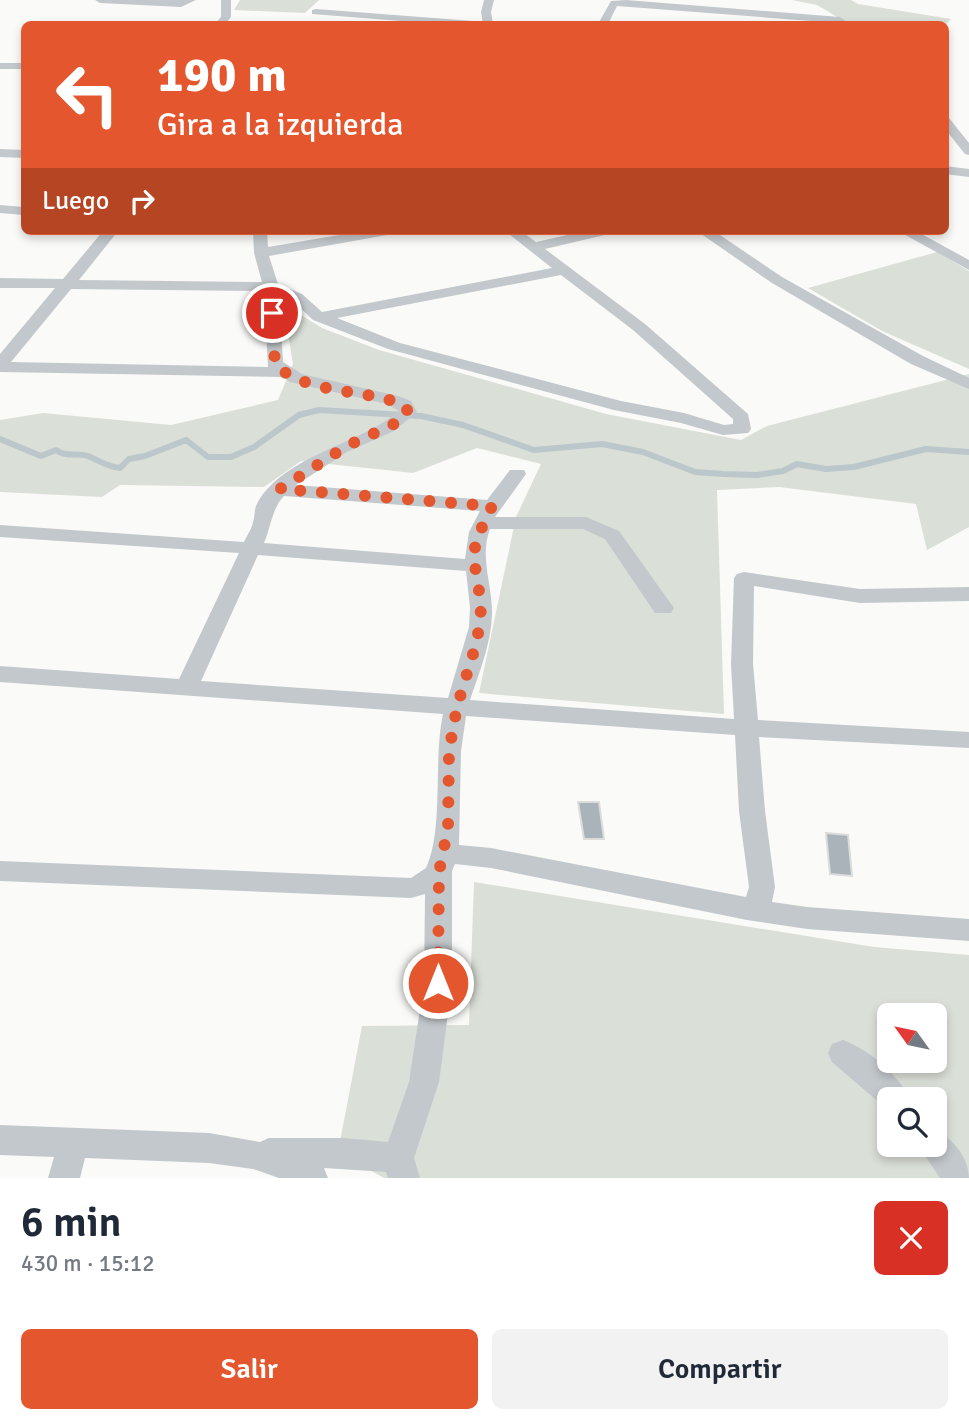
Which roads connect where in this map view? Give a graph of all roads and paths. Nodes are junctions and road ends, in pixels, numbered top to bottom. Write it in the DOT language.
graph roads {
  1 [pos="100,0"];
  2 [pos="191,0"];
  3 [pos="226,0"];
  4 [pos="330,0"];
  5 [pos="489,0"];
  6 [pos="618,2"];
  7 [pos="223,21"];
  8 [pos="420,21"];
  9 [pos="488,21"];
  10 [pos="605,21"];
  11 [pos="831,21"];
  12 [pos="21,66"];
  13 [pos="2,68"];
  14 [pos="949,127"];
  15 [pos="969,151"];
  16 [pos="0,153"];
  17 [pos="21,154"];
  18 [pos="949,170"];
  19 [pos="969,173"];
  20 [pos="0,209"];
  21 [pos="21,211"];
  22 [pos="108,235"];
  23 [pos="260,235"];
  24 [pos="364,235"];
  25 [pos="517,235"];
  26 [pos="586,235"];
  27 [pos="710,235"];
  28 [pos="912,235"];
  29 [pos="533,247"];
  30 [pos="261,253"];
  31 [pos="969,266"];
  32 [pos="565,270"];
  33 [pos="69,282"];
  34 [pos="0,283"];
  35 [pos="271,288"];
  36 [pos="318,317"];
  37 [pos="0,366"];
  38 [pos="283,372"];
  39 [pos="969,384"];
  40 [pos="517,474"];
  41 [pos="280,489"];
  42 [pos="487,515"];
  43 [pos="0,531"];
  44 [pos="250,549"];
  45 [pos="475,566"];
  46 [pos="969,594"];
  47 [pos="663,608"];
  48 [pos="0,674"];
  49 [pos="186,688"];
  50 [pos="457,707"];
  51 [pos="748,728"];
  52 [pos="969,740"];
  53 [pos="441,862"];
  54 [pos="0,871"];
  55 [pos="747,909"];
  56 [pos="969,930"];
  57 [pos="843,1053"];
  58 [pos="885,1087"];
  59 [pos="0,1140"];
  60 [pos="73,1143"];
  61 [pos="253,1154"];
  62 [pos="943,1157"];
  63 [pos="401,1168"];
  64 [pos="64,1178"];
  65 [pos="312,1178"];
  66 [pos="960,1178"];
  1 -- 2 [label="street"];
  3 -- 7 [label="street"];
  4 -- 8 [label="street"];
  5 -- 9 [label="street"];
  6 -- 10 [label="street"];
  6 -- 11 [label="street"];
  12 -- 13 [label="street"];
  14 -- 15 [label="street"];
  16 -- 17 [label="street"];
  18 -- 19 [label="street"];
  20 -- 21 [label="street"];
  22 -- 33 [label="street"];
  23 -- 30 [label="street"];
  24 -- 30 [label="street"];
  25 -- 29 [label="street"];
  26 -- 29 [label="street"];
  27 -- 39 [label="street"];
  28 -- 31 [label="street"];
  29 -- 32 [label="street"];
  30 -- 35 [label="street"];
  32 -- 36 [label="street"];
  32 -- 36 [label="street"];
  33 -- 34 [label="street"];
  33 -- 35 [label="street"];
  33 -- 37 [label="street"];
  35 -- 36 [label="street"];
  35 -- 38 [label="street"];
  37 -- 38 [label="street"];
  38 -- 41 [label="street"];
  40 -- 42 [label="street"];
  41 -- 42 [label="street"];
  41 -- 44 [label="street"];
  42 -- 45 [label="street"];
  42 -- 47 [label="street"];
  43 -- 44 [label="street"];
  44 -- 45 [label="street"];
  44 -- 49 [label="street"];
  45 -- 50 [label="street"];
  46 -- 51 [label="street"];
  48 -- 49 [label="street"];
  49 -- 50 [label="street"];
  50 -- 51 [label="street"];
  50 -- 53 [label="street"];
  51 -- 52 [label="street"];
  51 -- 55 [label="street"];
  53 -- 54 [label="street"];
  53 -- 55 [label="street"];
  53 -- 63 [label="street"];
  55 -- 56 [label="street"];
  57 -- 58 [label="street"];
  59 -- 60 [label="street"];
  60 -- 61 [label="street"];
  60 -- 64 [label="street"];
  61 -- 63 [label="street"];
  61 -- 65 [label="street"];
  62 -- 66 [label="street"];
}
